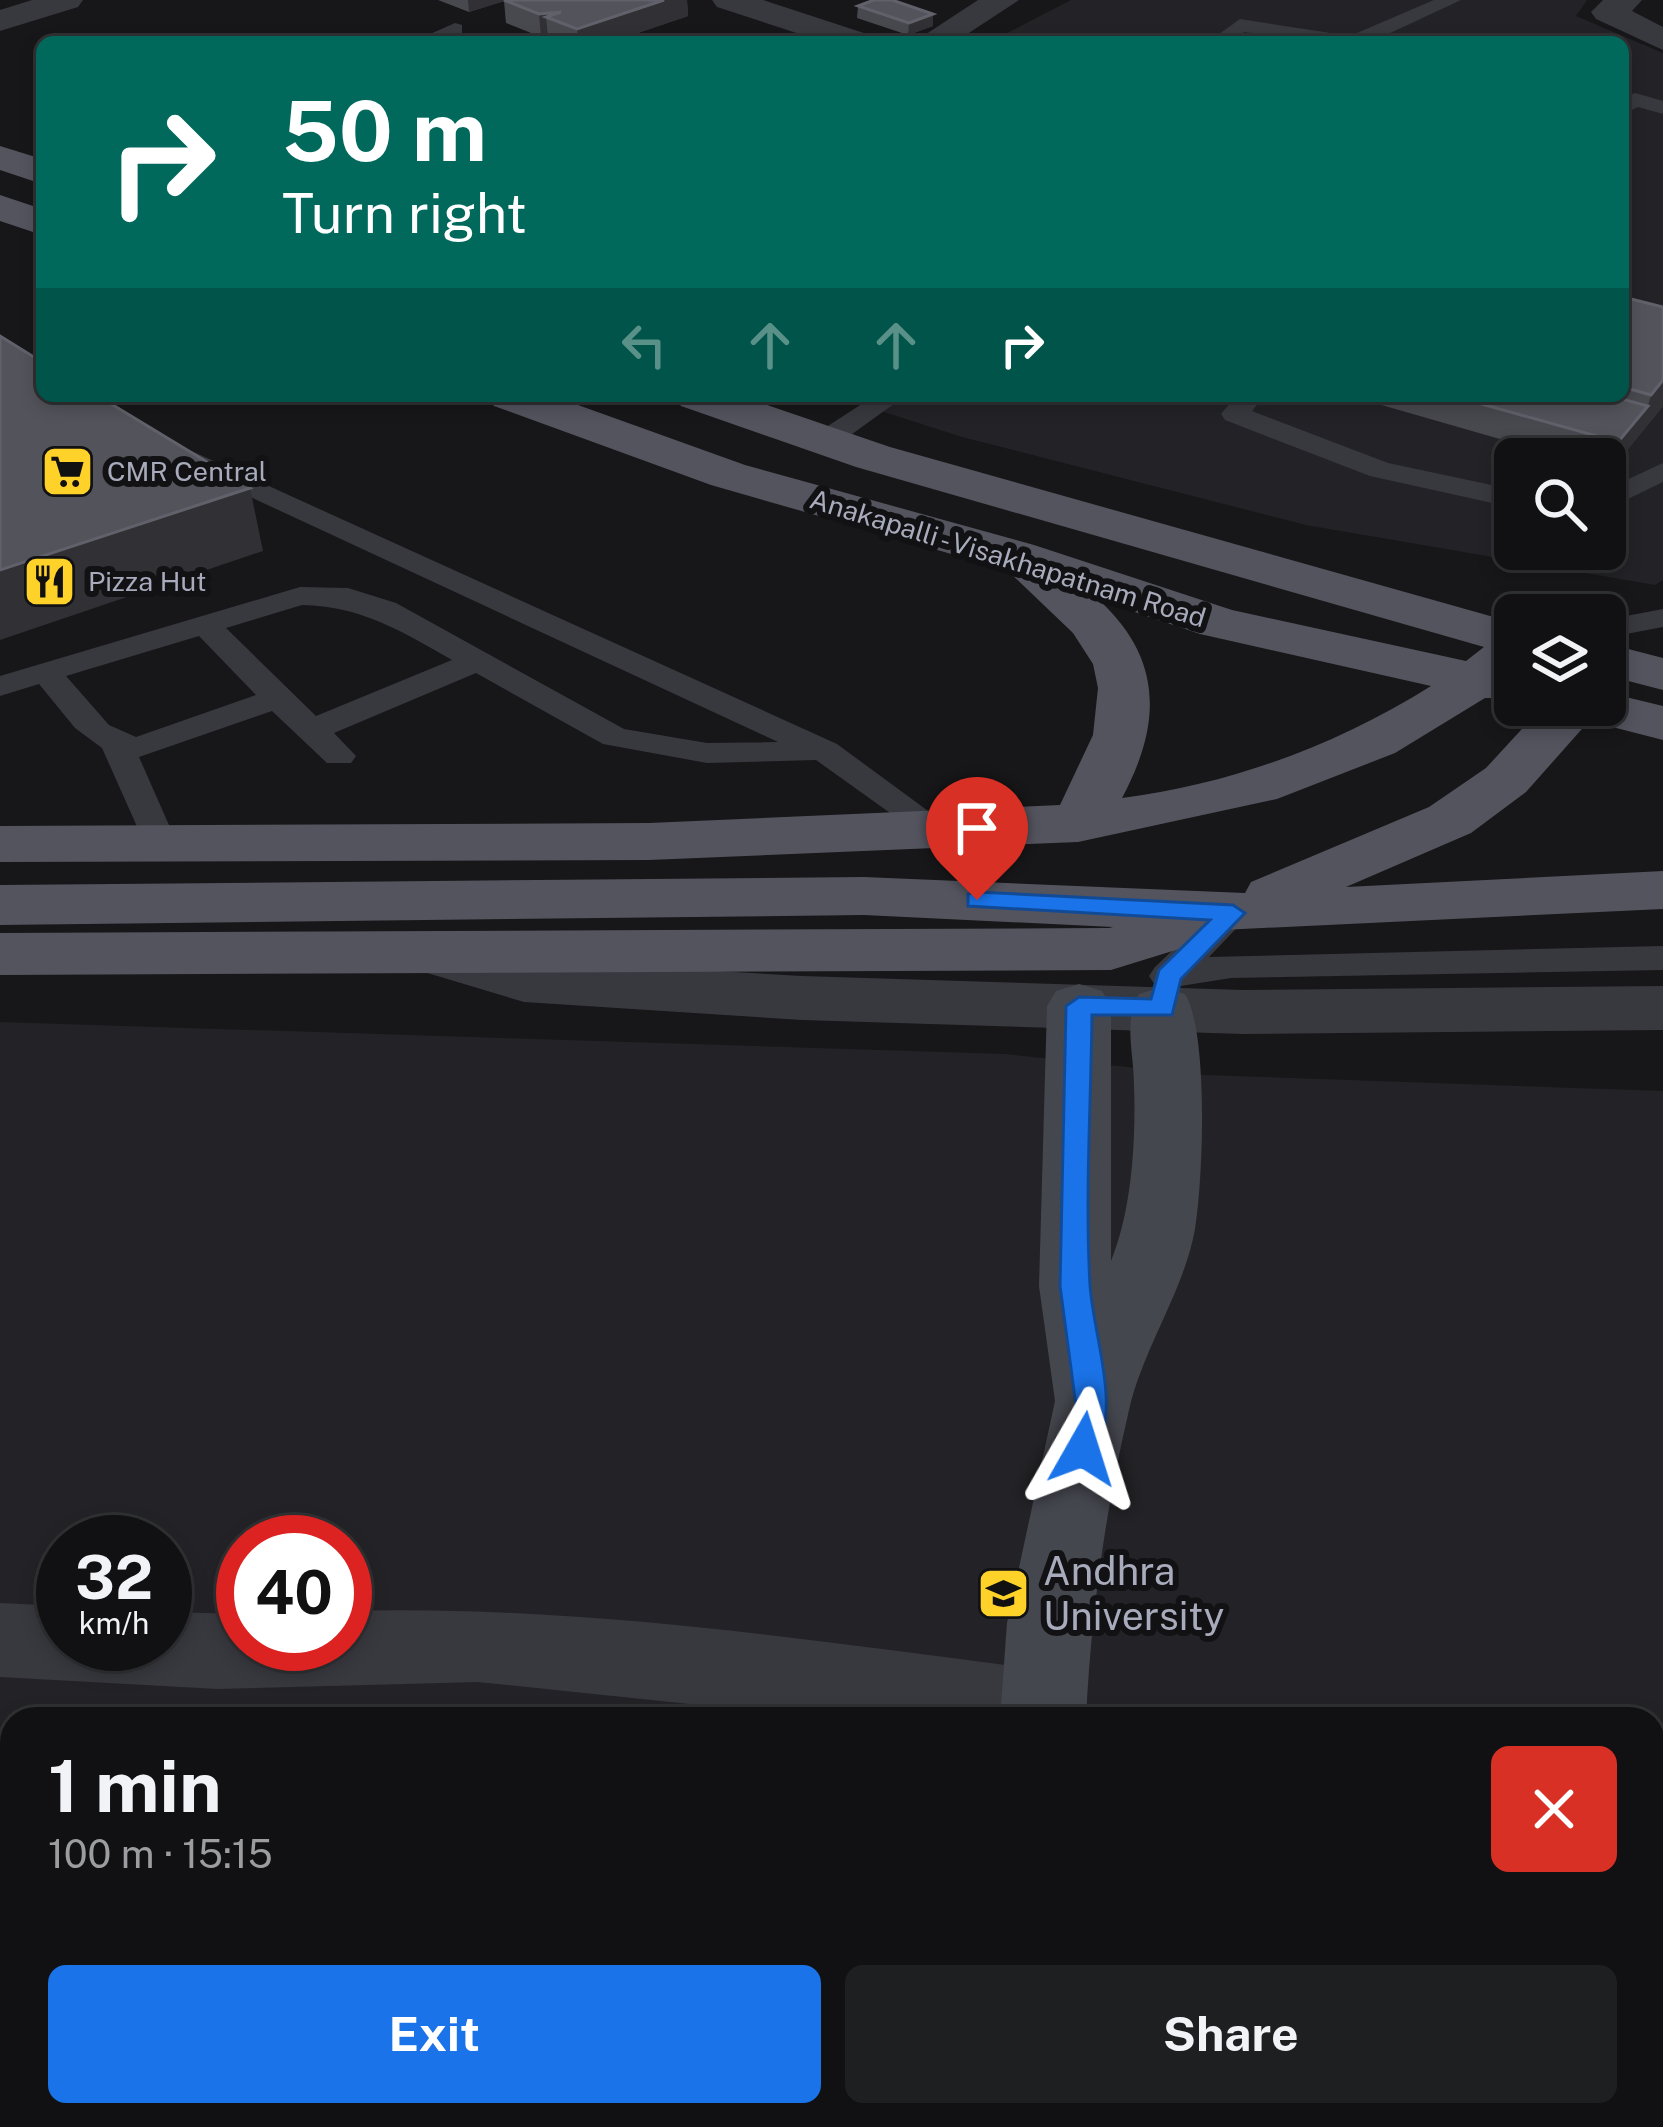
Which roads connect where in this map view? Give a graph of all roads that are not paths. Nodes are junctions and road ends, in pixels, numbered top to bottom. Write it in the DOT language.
graph roads {
  1 [pos="66,0"];
  2 [pos="729,0"];
  3 [pos="1002,0"];
  4 [pos="1451,0"];
  5 [pos="1625,0"];
  6 [pos="0,22"];
  7 [pos="455,29"];
  8 [pos="437,36"];
  9 [pos="840,36"];
  10 [pos="941,36"];
  11 [pos="1226,36"];
  12 [pos="1312,36"];
  13 [pos="1366,36"];
  14 [pos="1663,40"];
  15 [pos="1629,104"];
  16 [pos="1663,108"];
  17 [pos="0,157"];
  18 [pos="36,170"];
  19 [pos="527,402"];
  20 [pos="714,402"];
  21 [pos="883,402"];
  22 [pos="1245,402"];
  23 [pos="824,441"];
  24 [pos="162,445"];
  25 [pos="1663,471"];
  26 [pos="1626,490"];
  27 [pos="1494,494"];
  28 [pos="1016,556"];
  29 [pos="204,625"];
  30 [pos="1626,658"];
  31 [pos="1494,659"];
  32 [pos="477,661"];
  33 [pos="1494,662"];
  34 [pos="1494,671"];
  35 [pos="47,673"];
  36 [pos="0,686"];
  37 [pos="277,698"];
  38 [pos="1663,723"];
  39 [pos="1555,726"];
  40 [pos="313,730"];
  41 [pos="118,747"];
  42 [pos="825,751"];
  43 [pos="339,756"];
  44 [pos="1078,824"];
  45 [pos="937,830"];
  46 [pos="159,841"];
  47 [pos="0,844"];
  48 [pos="1663,890"];
  49 [pos="0,905"];
  50 [pos="1233,913"];
  51 [pos="0,954"];
  52 [pos="436,954"];
  53 [pos="1663,958"];
  54 [pos="1165,993"];
  55 [pos="1079,1006"];
  56 [pos="1663,1008"];
  57 [pos="1091,1406"];
  58 [pos="0,1640"];
  59 [pos="36,1642"];
  60 [pos="192,1651"];
  61 [pos="996,1707"];
  62 [pos="1043,1707"];
  1 -- 6 [label="street"];
  2 -- 9 [label="street"];
  3 -- 10 [label="street"];
  4 -- 13 [label="lane"];
  5 -- 14 [label="street"];
  7 -- 8 [label="lane"];
  11 -- 12 [label="lane"];
  15 -- 16 [label="lane"];
  17 -- 18 [label="main road"];
  19 -- 28 [label="main road, Anakapalli - Visakhapatnam Road"];
  20 -- 23 [label="main road, Anakapalli - Visakhapatnam Road"];
  21 -- 23 [label="lane"];
  22 -- 27 [label="lane"];
  23 -- 31 [label="main road, Anakapalli - Visakhapatnam Road"];
  24 -- 42 [label="lane"];
  25 -- 26 [label="lane"];
  28 -- 33 [label="main road, Anakapalli - Visakhapatnam Road"];
  28 -- 44 [label="main road"];
  29 -- 32 [label="lane"];
  29 -- 35 [label="lane"];
  29 -- 37 [label="lane"];
  30 -- 38 [label="main road"];
  32 -- 40 [label="lane"];
  32 -- 42 [label="lane"];
  34 -- 44 [label="main road"];
  35 -- 36 [label="lane"];
  35 -- 41 [label="lane"];
  37 -- 40 [label="lane"];
  37 -- 41 [label="lane"];
  39 -- 50 [label="main road"];
  40 -- 43 [label="lane"];
  41 -- 46 [label="lane"];
  42 -- 45 [label="lane"];
  44 -- 45 [label="main road"];
  45 -- 46 [label="main road"];
  46 -- 47 [label="main road"];
  48 -- 50 [label="main road"];
  49 -- 50 [label="main road"];
  50 -- 52 [label="main road"];
  50 -- 54 [label="lane"];
  51 -- 52 [label="main road"];
  52 -- 55 [label="street"];
  53 -- 54 [label="lane"];
  54 -- 55 [label="street"];
  54 -- 56 [label="street"];
  54 -- 57 [label="street"];
  55 -- 57 [label="street"];
  57 -- 62 [label="street"];
  58 -- 59 [label="street"];
  60 -- 61 [label="street"];
}
